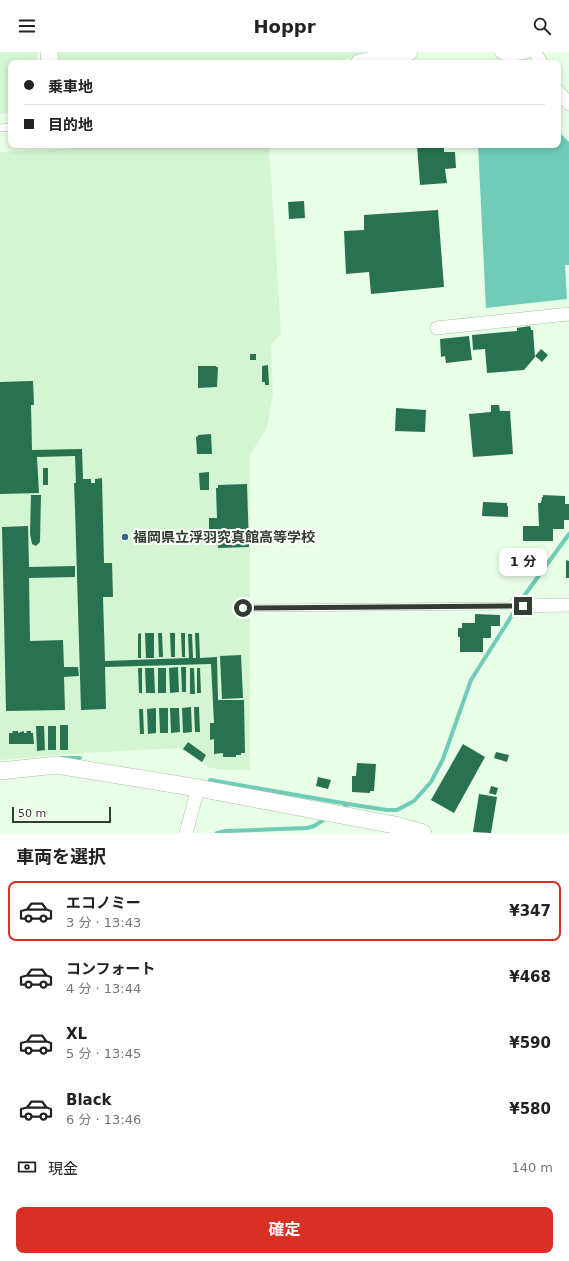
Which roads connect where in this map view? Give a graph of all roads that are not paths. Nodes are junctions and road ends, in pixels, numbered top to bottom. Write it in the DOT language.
graph roads {
  1 [pos="409,52"];
  2 [pos="501,52"];
  3 [pos="526,52"];
  4 [pos="373,60"];
  5 [pos="561,95"];
  6 [pos="569,104"];
  7 [pos="569,314"];
  8 [pos="436,328"];
  9 [pos="519,606"];
  10 [pos="569,606"];
  11 [pos="243,608"];
  12 [pos="0,771"];
  13 [pos="198,788"];
  14 [pos="186,833"];
  15 [pos="423,833"];
  1 -- 4 [label="street"];
  2 -- 3 [label="street"];
  5 -- 6 [label="street"];
  7 -- 8 [label="street"];
  9 -- 10 [label="street"];
  9 -- 11 [label="lane"];
  12 -- 13 [label="street"];
  13 -- 14 [label="street"];
  13 -- 15 [label="street"];
}
